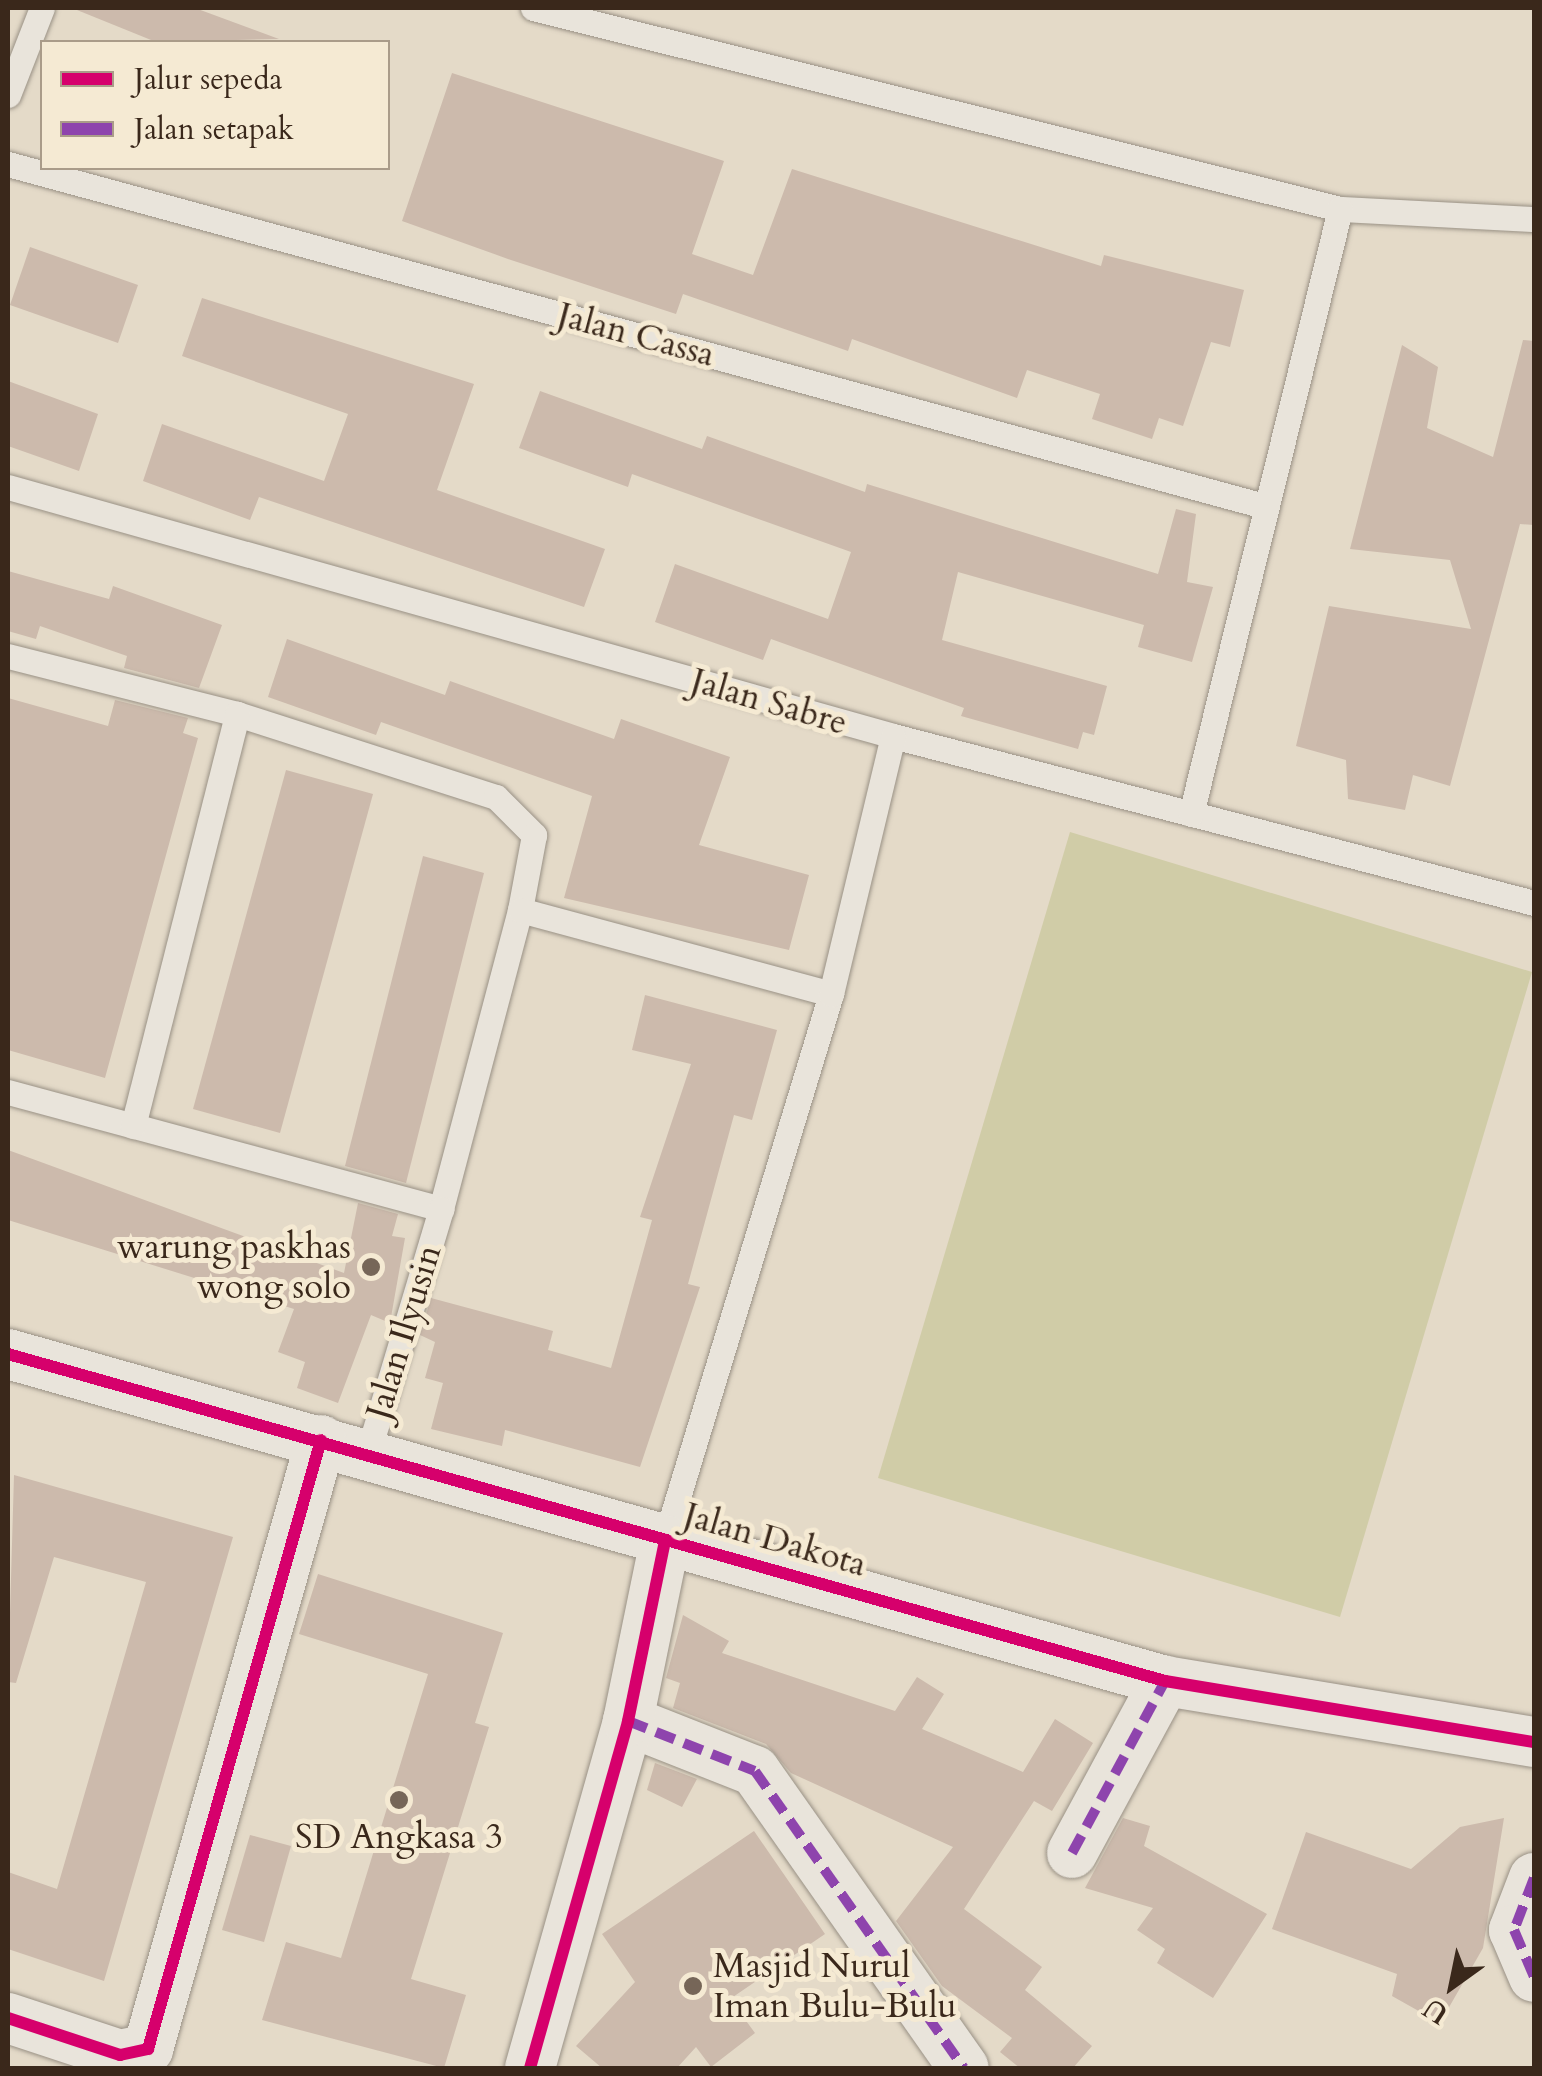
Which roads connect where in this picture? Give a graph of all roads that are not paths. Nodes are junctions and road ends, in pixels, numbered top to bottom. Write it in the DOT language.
graph roads {
  1 [pos="42,8"];
  2 [pos="533,8"];
  3 [pos="8,95"];
  4 [pos="8,164"];
  5 [pos="1340,209"];
  6 [pos="1534,219"];
  7 [pos="8,487"];
  8 [pos="1264,506"];
  9 [pos="8,656"];
  10 [pos="236,714"];
  11 [pos="893,736"];
  12 [pos="1191,814"];
  13 [pos="1534,904"];
  14 [pos="520,910"];
  15 [pos="831,994"];
  16 [pos="8,1092"];
  17 [pos="133,1126"];
  18 [pos="440,1209"];
  19 [pos="8,1354"];
  20 [pos="344,1448"];
  21 [pos="666,1540"];
  22 [pos="1164,1681"];
  23 [pos="628,1721"];
  24 [pos="1534,1742"];
  25 [pos="1072,1854"];
  26 [pos="1534,1878"];
  27 [pos="1534,1977"];
  28 [pos="8,2018"];
  29 [pos="530,2068"];
  30 [pos="964,2068"];
  1 -- 3 [label="lane"];
  2 -- 5 [label="lane"];
  4 -- 8 [label="lane, Jalan Cassa"];
  5 -- 6 [label="lane"];
  5 -- 8 [label="lane"];
  7 -- 11 [label="lane, Jalan Sabre"];
  8 -- 12 [label="lane"];
  9 -- 10 [label="lane"];
  10 -- 14 [label="lane, Jalan Ilyusin"];
  10 -- 17 [label="lane"];
  11 -- 12 [label="lane, Jalan Sabre"];
  11 -- 15 [label="lane"];
  12 -- 13 [label="lane, Jalan Sabre"];
  14 -- 15 [label="lane"];
  14 -- 18 [label="lane, Jalan Ilyusin"];
  15 -- 21 [label="lane"];
  16 -- 17 [label="lane"];
  17 -- 18 [label="lane"];
  18 -- 20 [label="lane, Jalan Ilyusin"];
  19 -- 20 [label="street, Jalan Dakota"];
  20 -- 21 [label="street, Jalan Dakota"];
  20 -- 28 [label="street"];
  21 -- 22 [label="street, Jalan Dakota"];
  21 -- 23 [label="street"];
  22 -- 24 [label="street, Jalan Dakota"];
  22 -- 25 [label="street"];
  23 -- 29 [label="street"];
  23 -- 30 [label="street"];
  26 -- 27 [label="street"];
}
